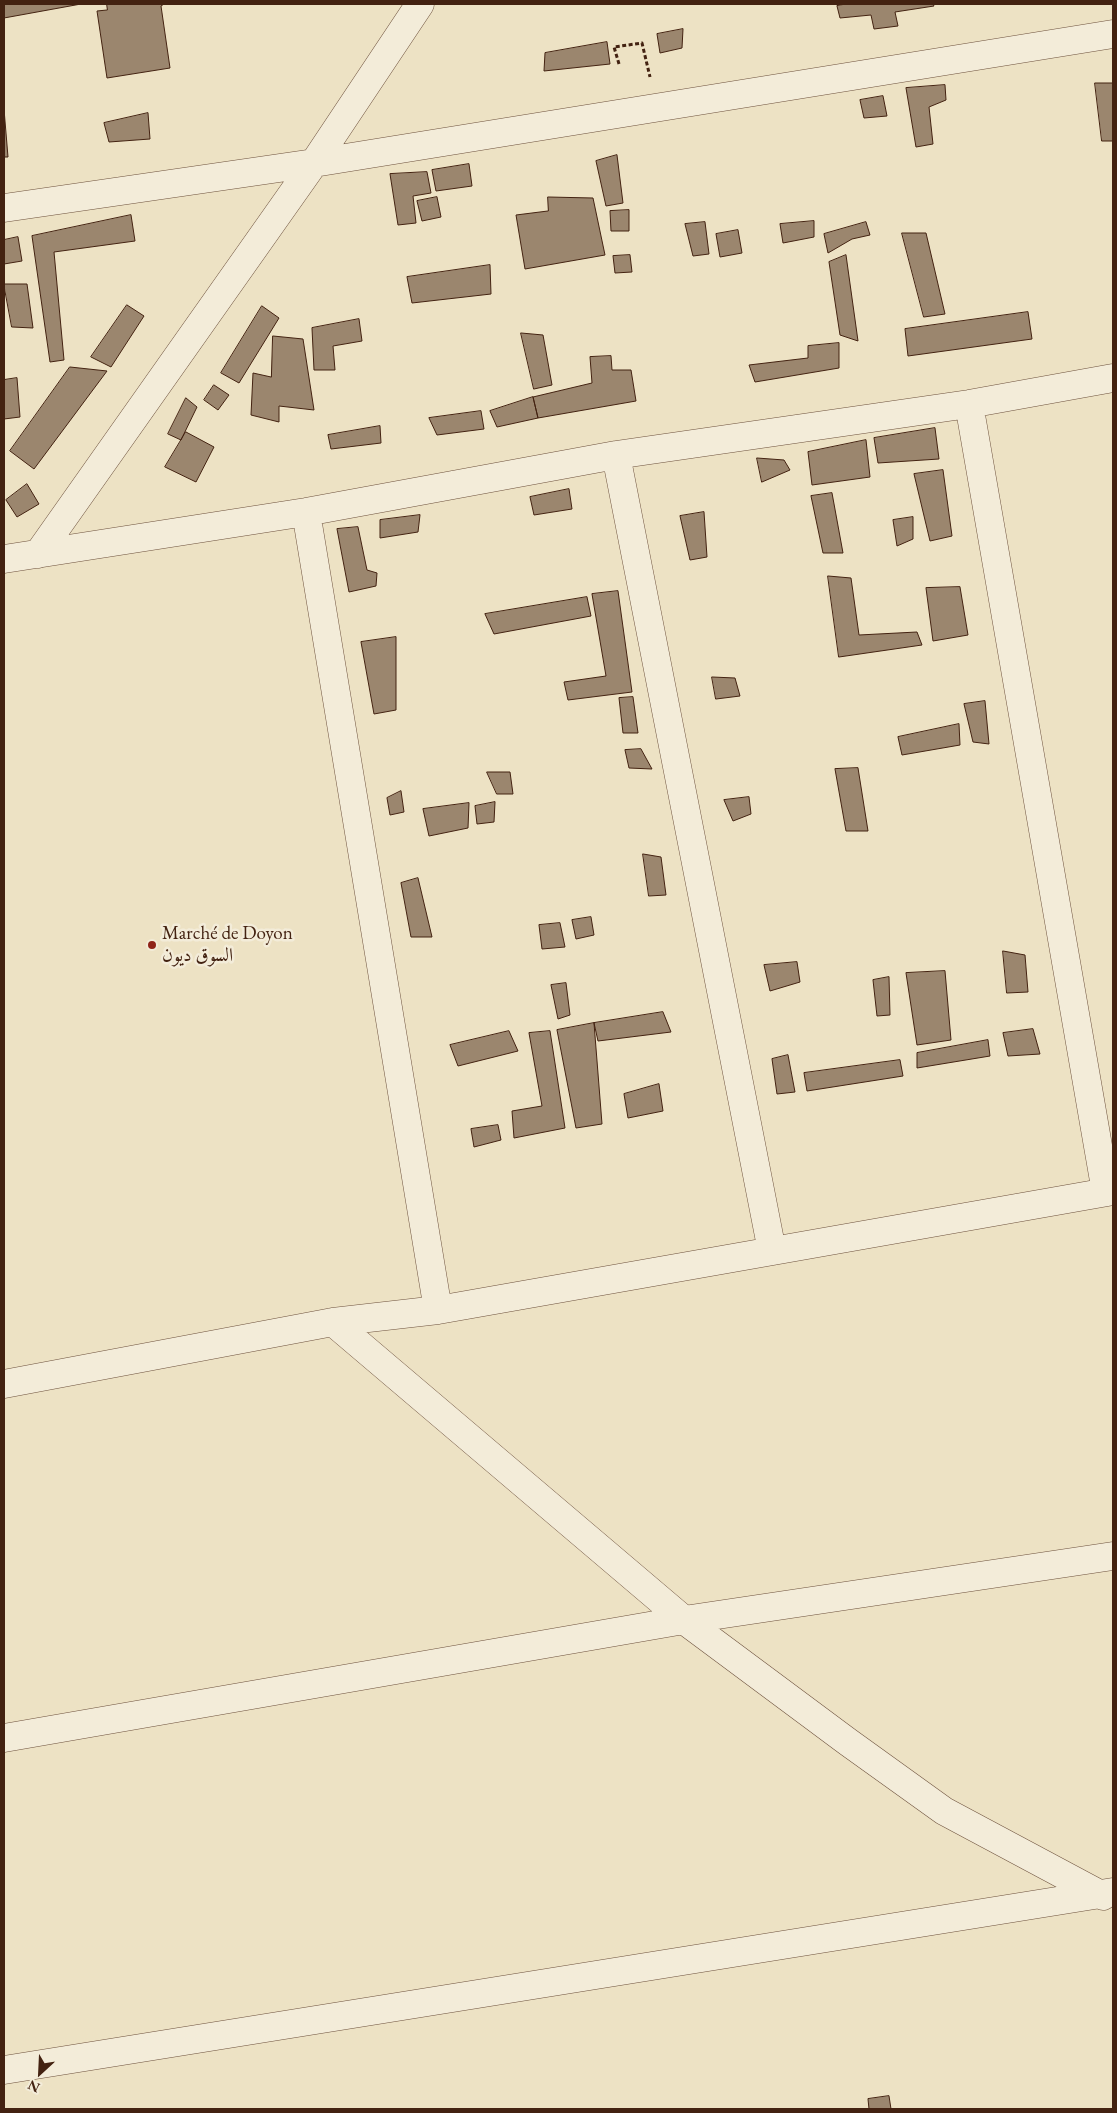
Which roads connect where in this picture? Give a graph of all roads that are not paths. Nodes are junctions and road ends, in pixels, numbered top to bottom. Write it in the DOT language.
graph roads {
  1 [pos="420,4"];
  2 [pos="1113,34"];
  3 [pos="314,162"];
  4 [pos="4,208"];
  5 [pos="1113,378"];
  6 [pos="969,404"];
  7 [pos="616,455"];
  8 [pos="306,512"];
  9 [pos="38,554"];
  10 [pos="4,559"];
  11 [pos="1110,1191"];
  12 [pos="772,1251"];
  13 [pos="438,1310"];
  14 [pos="333,1322"];
  15 [pos="4,1384"];
  16 [pos="1113,1556"];
  17 [pos="684,1620"];
  18 [pos="4,1738"];
  19 [pos="1108,1896"];
  20 [pos="4,2070"];
  1 -- 3 [label="street"];
  2 -- 3 [label="street"];
  3 -- 4 [label="street"];
  3 -- 9 [label="street"];
  5 -- 6 [label="street"];
  6 -- 7 [label="street"];
  6 -- 11 [label="street"];
  7 -- 8 [label="street"];
  7 -- 12 [label="street"];
  8 -- 9 [label="street"];
  8 -- 13 [label="street"];
  9 -- 10 [label="street"];
  11 -- 12 [label="street"];
  12 -- 13 [label="street"];
  13 -- 14 [label="street"];
  14 -- 15 [label="street"];
  14 -- 17 [label="street"];
  16 -- 17 [label="street"];
  17 -- 18 [label="street"];
  17 -- 19 [label="street"];
  19 -- 20 [label="street"];
}
